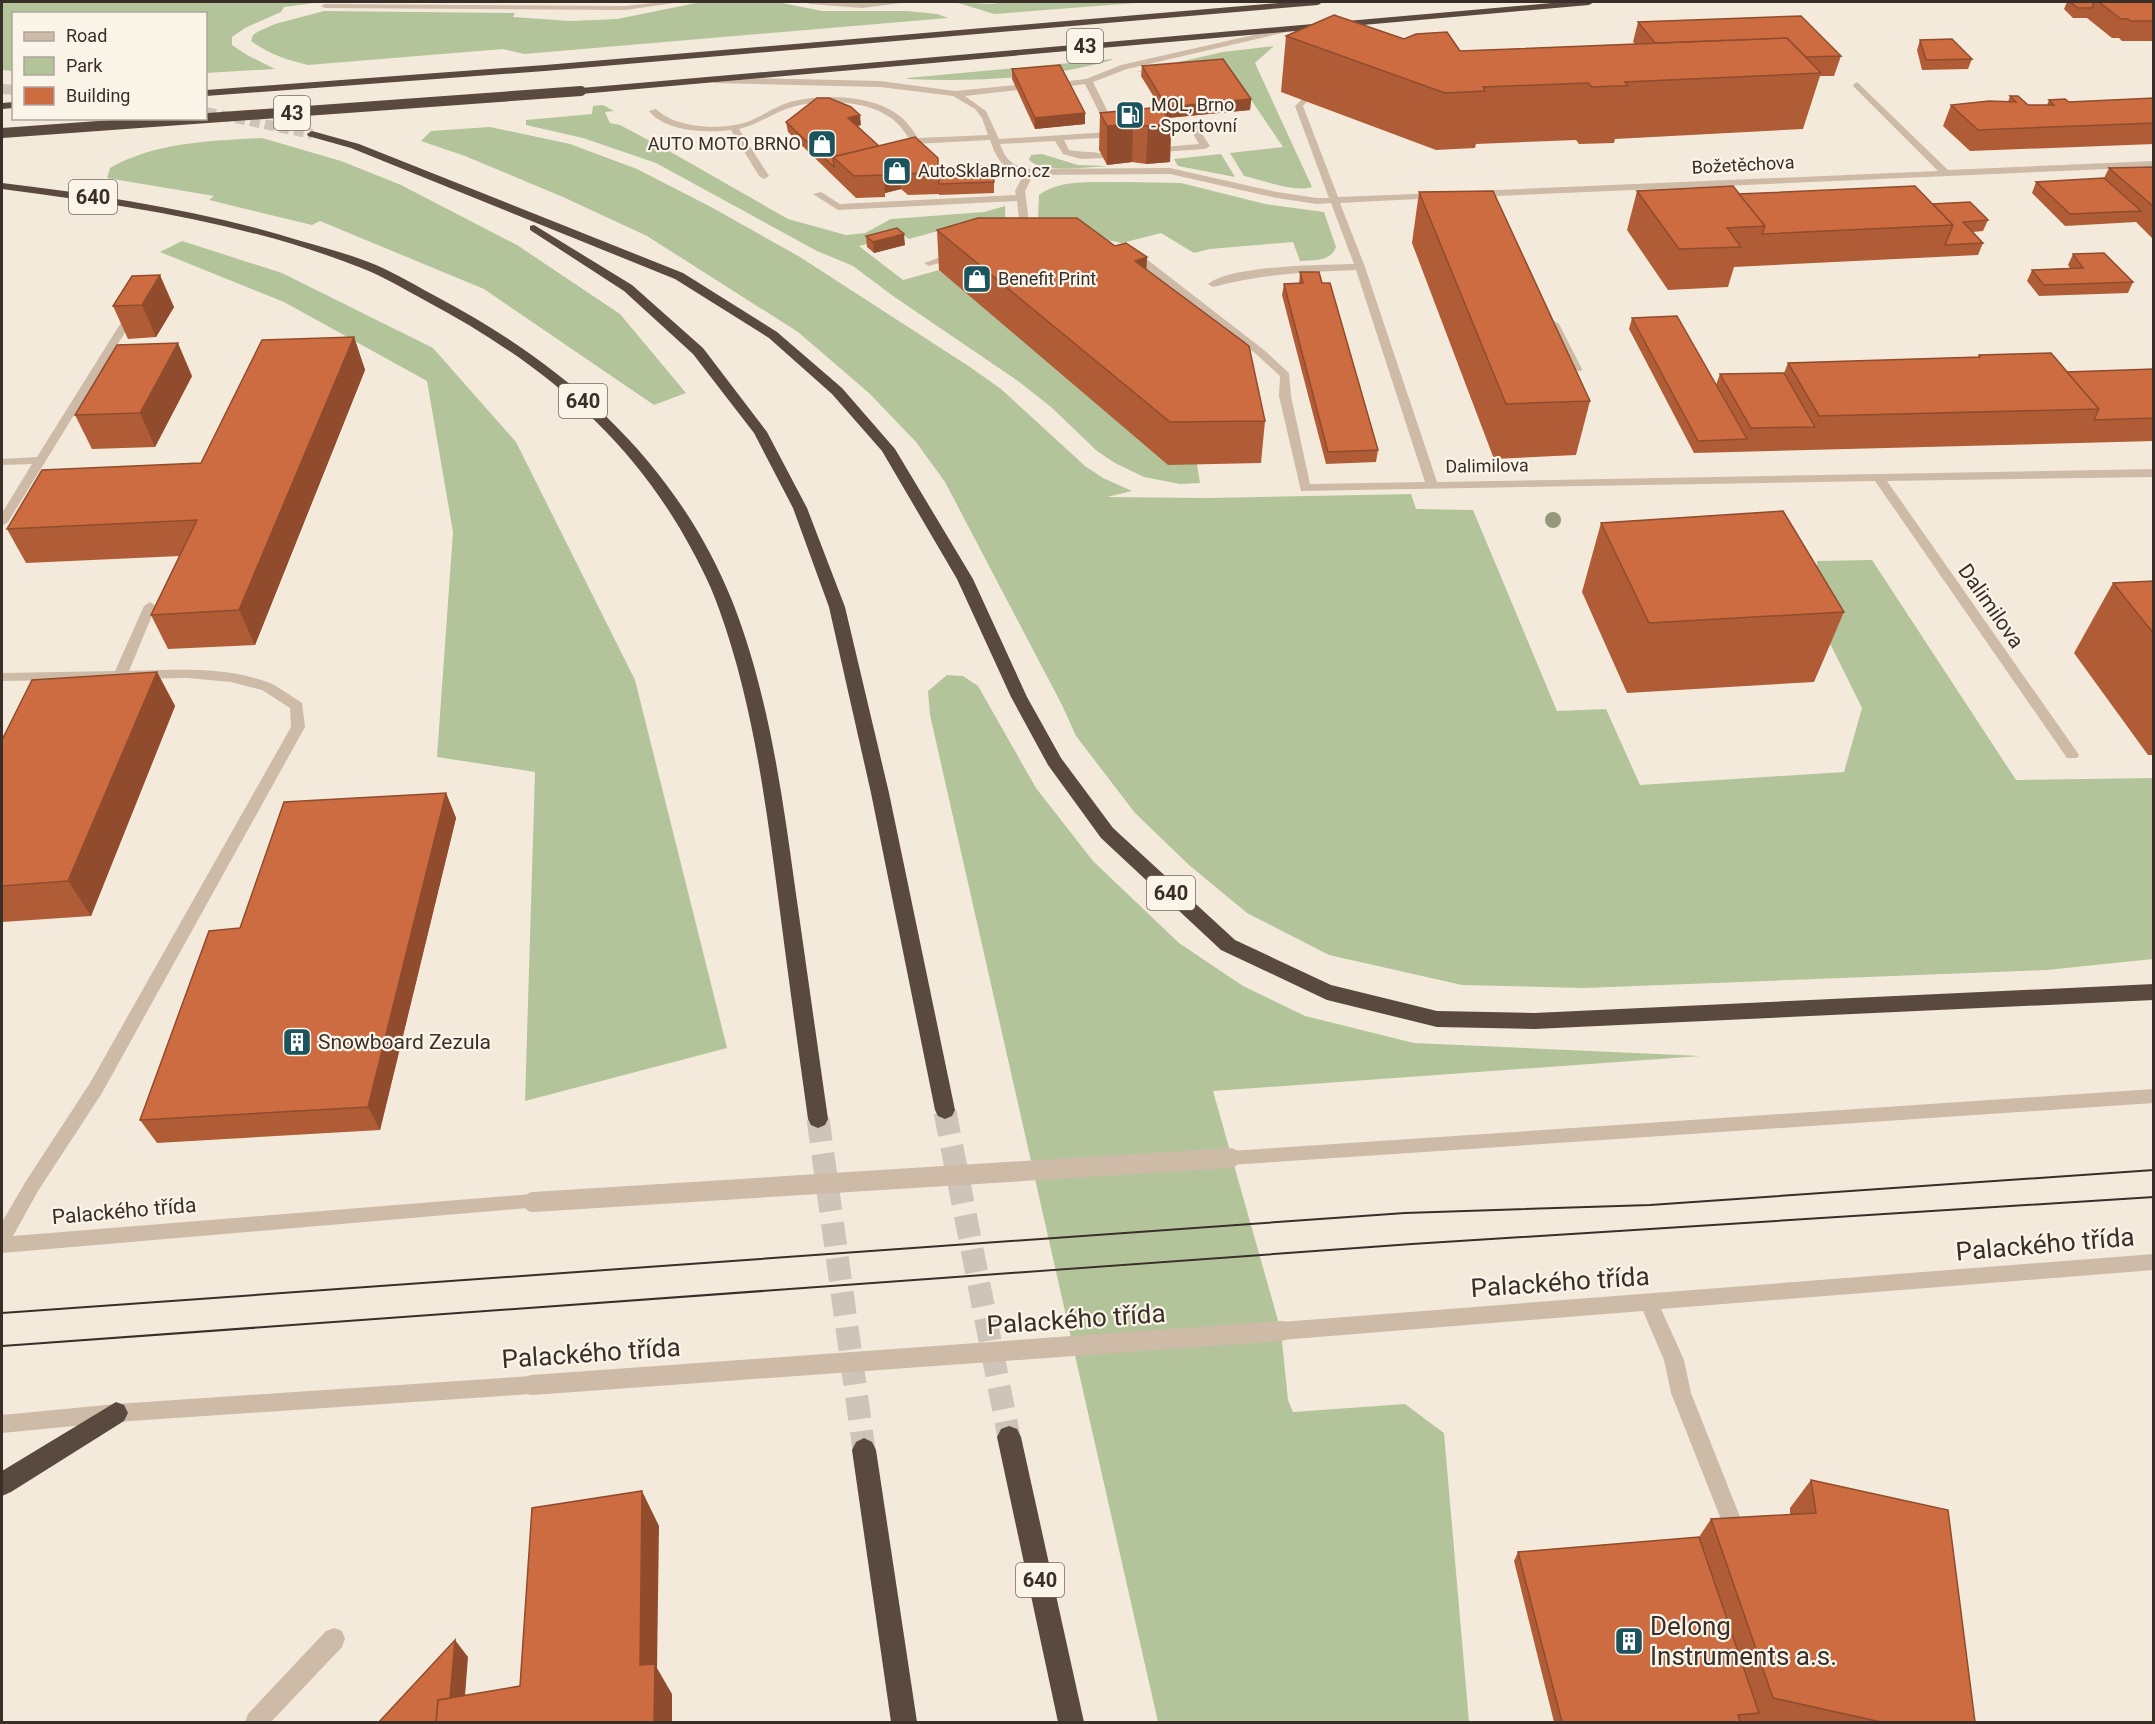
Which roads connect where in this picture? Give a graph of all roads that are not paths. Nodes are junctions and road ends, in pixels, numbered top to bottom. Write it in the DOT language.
graph roads {
  1 [pos="677,2"];
  2 [pos="810,2"];
  3 [pos="905,2"];
  4 [pos="1318,2"];
  5 [pos="1589,2"];
  6 [pos="325,6"];
  7 [pos="1298,27"];
  8 [pos="706,80"];
  9 [pos="1088,81"];
  10 [pos="1064,84"];
  11 [pos="1857,85"];
  12 [pos="1016,88"];
  13 [pos="207,93"];
  14 [pos="955,94"];
  15 [pos="1304,100"];
  16 [pos="653,111"];
  17 [pos="207,118"];
  18 [pos="181,120"];
  19 [pos="1220,127"];
  20 [pos="734,128"];
  21 [pos="1195,130"];
  22 [pos="2,133"];
  23 [pos="1138,133"];
  24 [pos="312,134"];
  25 [pos="1115,134"];
  26 [pos="1126,134"];
  27 [pos="1058,138"];
  28 [pos="994,139"];
  29 [pos="1163,150"];
  30 [pos="1102,156"];
  31 [pos="2154,164"];
  32 [pos="1030,172"];
  33 [pos="1946,173"];
  34 [pos="764,176"];
  35 [pos="2,186"];
  36 [pos="818,194"];
  37 [pos="1463,194"];
  38 [pos="1452,195"];
  39 [pos="480,198"];
  40 [pos="1021,198"];
  41 [pos="1334,200"];
  42 [pos="1026,243"];
  43 [pos="1120,251"];
  44 [pos="968,252"];
  45 [pos="929,263"];
  46 [pos="1360,267"];
  47 [pos="1213,284"];
  48 [pos="132,313"];
  49 [pos="1550,316"];
  50 [pos="1577,369"];
  51 [pos="39,460"];
  52 [pos="2,462"];
  53 [pos="2154,473"];
  54 [pos="1879,479"];
  55 [pos="1432,485"];
  56 [pos="2,522"];
  57 [pos="150,606"];
  58 [pos="120,675"];
  59 [pos="2,677"];
  60 [pos="2072,755"];
  61 [pos="2154,992"];
  62 [pos="2154,1096"];
  63 [pos="945,1110"];
  64 [pos="818,1119"];
  65 [pos="2,1238"];
  66 [pos="2,1245"];
  67 [pos="2154,1262"];
  68 [pos="1649,1303"];
  69 [pos="116,1413"];
  70 [pos="2,1424"];
  71 [pos="1009,1437"];
  72 [pos="864,1449"];
  73 [pos="2,1484"];
  74 [pos="1740,1543"];
  75 [pos="334,1639"];
  76 [pos="256,1722"];
  77 [pos="904,1722"];
  78 [pos="1071,1722"];
  1 -- 6 [label="street"];
  2 -- 3 [label="street"];
  4 -- 13 [label="highway, 43"];
  5 -- 7 [label="highway, 43"];
  7 -- 8 [label="highway, 43"];
  7 -- 9 [label="street"];
  8 -- 14 [label="street"];
  8 -- 17 [label="highway, 43, bridge"];
  9 -- 10 [label="street"];
  9 -- 25 [label="street"];
  11 -- 33 [label="street"];
  12 -- 14 [label="street"];
  14 -- 28 [label="street"];
  15 -- 41 [label="street, Dalimilova"];
  16 -- 20 [label="street"];
  18 -- 22 [label="highway, 43, bridge"];
  19 -- 21 [label="street"];
  20 -- 28 [label="street"];
  20 -- 34 [label="street"];
  21 -- 23 [label="street"];
  21 -- 29 [label="street"];
  24 -- 39 [label="highway, 640"];
  25 -- 26 [label="street"];
  25 -- 27 [label="street"];
  27 -- 28 [label="street"];
  27 -- 30 [label="street"];
  28 -- 32 [label="street"];
  31 -- 33 [label="street, Božetěchova"];
  32 -- 40 [label="street"];
  32 -- 41 [label="street"];
  33 -- 37 [label="street, Božetěchova"];
  35 -- 64 [label="highway, 640"];
  36 -- 40 [label="street"];
  38 -- 41 [label="street"];
  39 -- 61 [label="highway, 640"];
  39 -- 63 [label="highway, 640"];
  40 -- 42 [label="street"];
  41 -- 46 [label="street, Dalimilova"];
  43 -- 55 [label="street"];
  44 -- 45 [label="street"];
  46 -- 47 [label="street"];
  46 -- 55 [label="street, Dalimilova"];
  48 -- 51 [label="street"];
  49 -- 50 [label="street"];
  51 -- 52 [label="street"];
  51 -- 56 [label="street"];
  53 -- 54 [label="street, Dalimilova"];
  54 -- 55 [label="street, Dalimilova"];
  54 -- 60 [label="street, Dalimilova"];
  57 -- 58 [label="street"];
  58 -- 59 [label="street"];
  58 -- 65 [label="street, Palackého třída"];
  62 -- 66 [label="street, Palackého třída, bridge"];
  67 -- 68 [label="street, Palackého třída"];
  68 -- 69 [label="street, Palackého třída, bridge"];
  68 -- 74 [label="street"];
  69 -- 70 [label="street, Palackého třída"];
  69 -- 73 [label="highway"];
  71 -- 78 [label="highway, 640"];
  72 -- 77 [label="highway"];
  75 -- 76 [label="street"];
}
